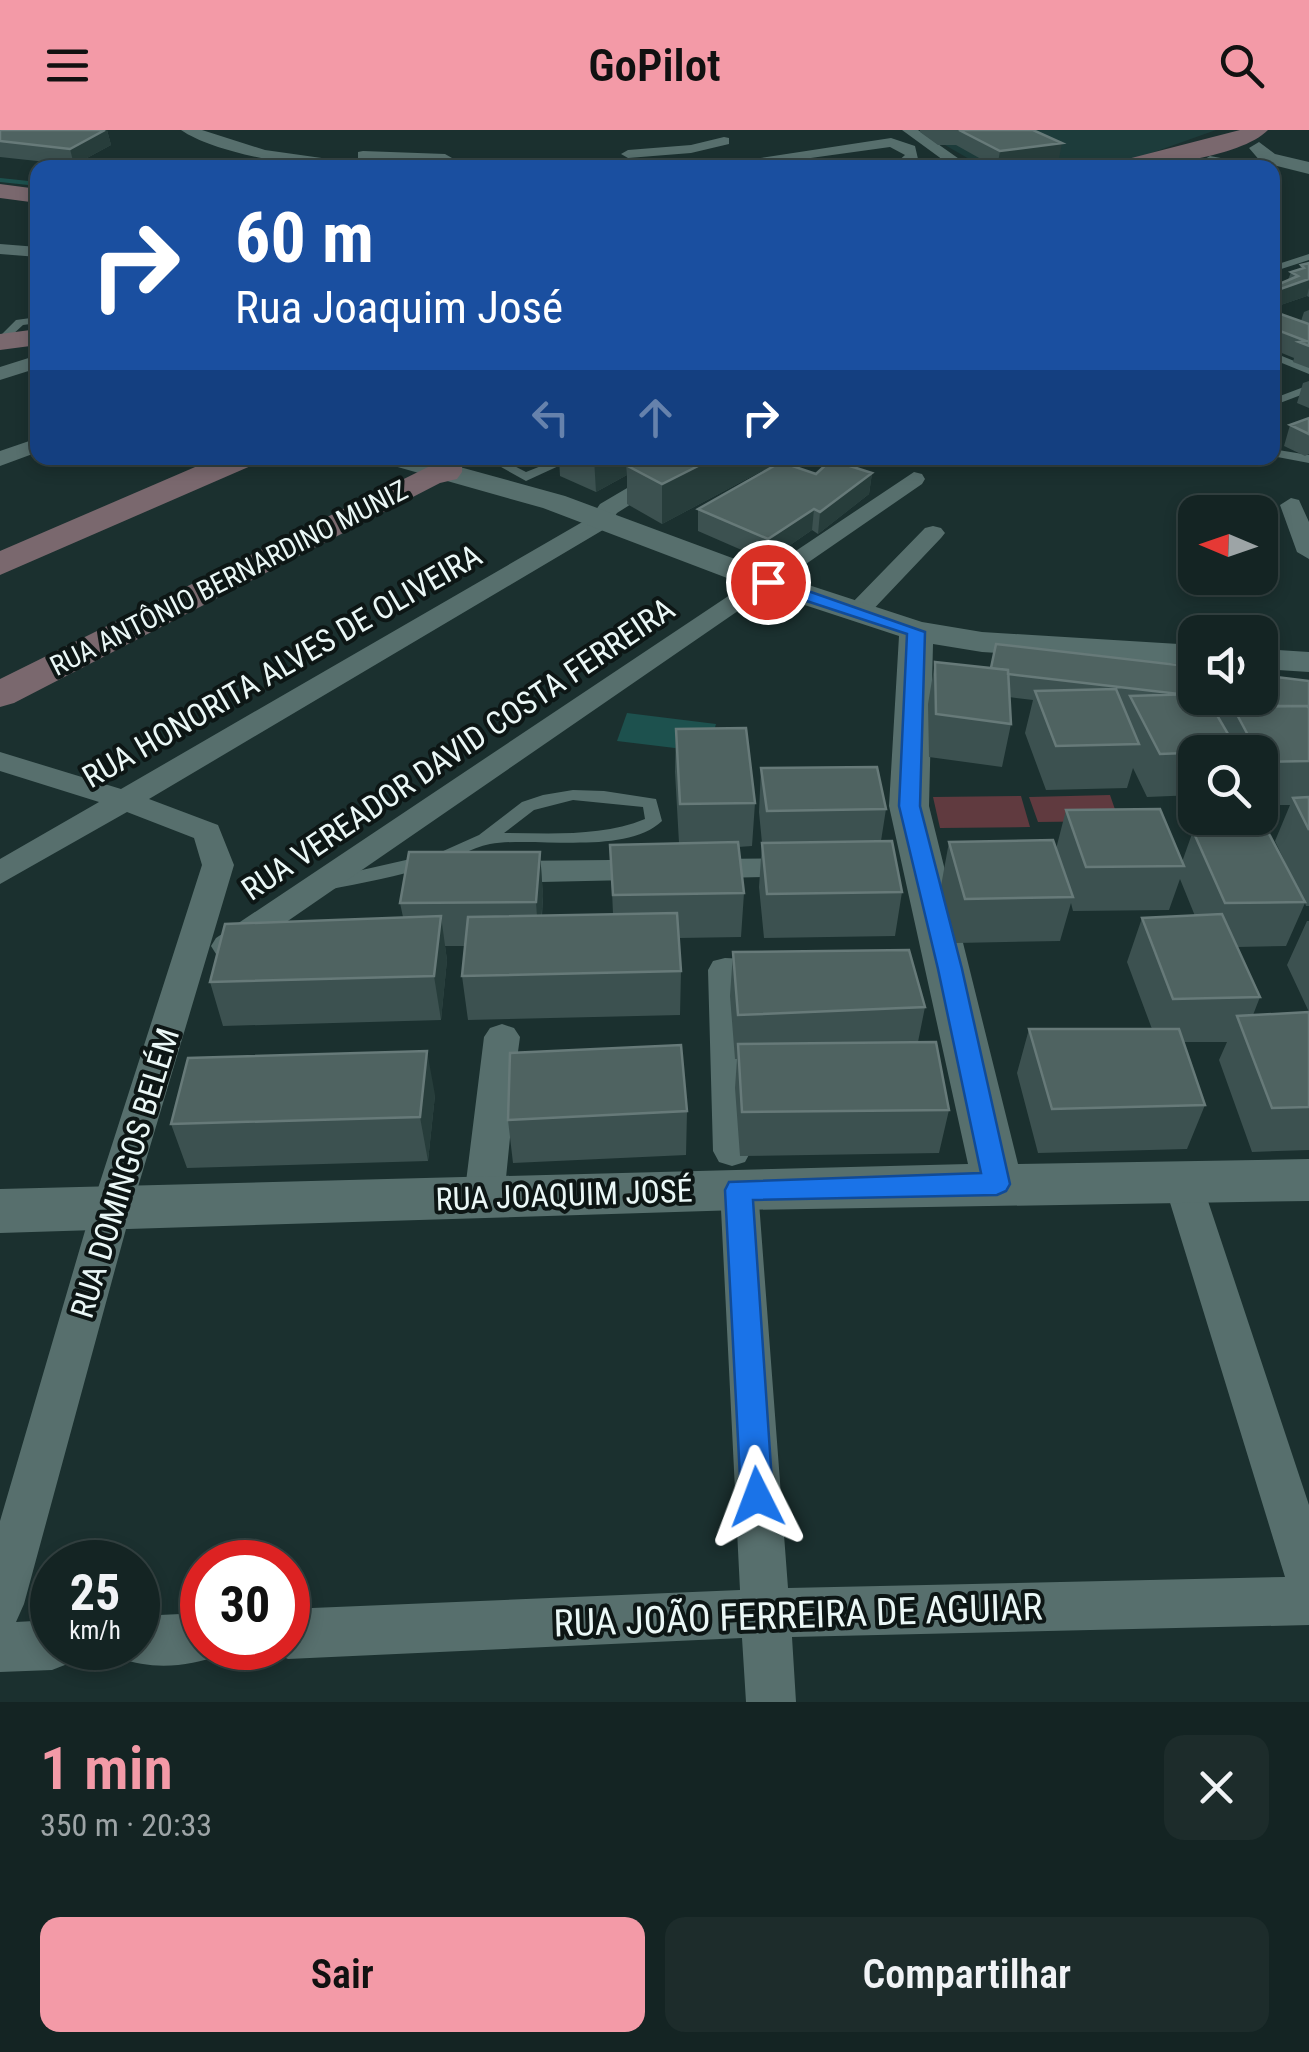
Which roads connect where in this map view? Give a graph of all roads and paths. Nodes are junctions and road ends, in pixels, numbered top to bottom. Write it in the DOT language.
graph roads {
  1 [pos="188,130"];
  2 [pos="909,130"];
  3 [pos="1285,136"];
  4 [pos="1258,139"];
  5 [pos="724,141"];
  6 [pos="628,154"];
  7 [pos="948,156"];
  8 [pos="303,160"];
  9 [pos="357,160"];
  10 [pos="444,160"];
  11 [pos="761,160"];
  12 [pos="907,160"];
  13 [pos="922,160"];
  14 [pos="954,160"];
  15 [pos="1154,160"];
  16 [pos="1214,160"];
  17 [pos="1276,160"];
  18 [pos="1280,161"];
  19 [pos="1309,168"];
  20 [pos="1280,173"];
  21 [pos="0,176"];
  22 [pos="1309,178"];
  23 [pos="30,179"];
  24 [pos="0,191"];
  25 [pos="30,195"];
  26 [pos="0,249"];
  27 [pos="30,251"];
  28 [pos="1309,256"];
  29 [pos="1280,266"];
  30 [pos="30,321"];
  31 [pos="11,337"];
  32 [pos="1280,358"];
  33 [pos="30,363"];
  34 [pos="1309,371"];
  35 [pos="0,374"];
  36 [pos="1309,388"];
  37 [pos="1280,400"];
  38 [pos="30,447"];
  39 [pos="1280,454"];
  40 [pos="0,458"];
  41 [pos="1309,459"];
  42 [pos="226,465"];
  43 [pos="433,465"];
  44 [pos="446,465"];
  45 [pos="504,465"];
  46 [pos="554,465"];
  47 [pos="680,465"];
  48 [pos="914,479"];
  49 [pos="1291,505"];
  50 [pos="600,522"];
  51 [pos="933,533"];
  52 [pos="1309,552"];
  53 [pos="0,564"];
  54 [pos="768,582"];
  55 [pos="857,612"];
  56 [pos="916,632"];
  57 [pos="1178,654"];
  58 [pos="1278,660"];
  59 [pos="1309,662"];
  60 [pos="0,695"];
  61 [pos="0,761"];
  62 [pos="121,799"];
  63 [pos="486,839"];
  64 [pos="826,868"];
  65 [pos="0,873"];
  66 [pos="451,876"];
  67 [pos="317,886"];
  68 [pos="800,970"];
  69 [pos="187,973"];
  70 [pos="766,1066"];
  71 [pos="729,1067"];
  72 [pos="592,1070"];
  73 [pos="154,1077"];
  74 [pos="192,1077"];
  75 [pos="736,1170"];
  76 [pos="1309,1180"];
  77 [pos="1184,1182"];
  78 [pos="997,1184"];
  79 [pos="484,1198"];
  80 [pos="112,1207"];
  81 [pos="0,1211"];
  82 [pos="1309,1578"];
  83 [pos="1309,1600"];
  84 [pos="0,1604"];
  85 [pos="764,1613"];
  86 [pos="310,1633"];
  87 [pos="30,1646"];
  88 [pos="0,1647"];
  89 [pos="771,1702"];
  1 -- 8 [label="street"];
  2 -- 7 [label="street"];
  3 -- 4 [label="main road"];
  4 -- 15 [label="main road"];
  4 -- 16 [label="main road"];
  4 -- 17 [label="street"];
  5 -- 6 [label="street"];
  7 -- 13 [label="street"];
  7 -- 14 [label="street"];
  9 -- 10 [label="street"];
  11 -- 12 [label="street"];
  18 -- 19 [label="street"];
  20 -- 22 [label="street"];
  21 -- 23 [label="main road"];
  24 -- 25 [label="main road"];
  26 -- 27 [label="street"];
  28 -- 29 [label="lane"];
  30 -- 31 [label="lane"];
  32 -- 34 [label="lane"];
  33 -- 35 [label="street"];
  36 -- 37 [label="lane"];
  38 -- 40 [label="street"];
  39 -- 41 [label="lane"];
  42 -- 53 [label="main road"];
  43 -- 60 [label="main road, RUA ANTÔNIO BERNARDINO MUNIZ"];
  44 -- 50 [label="street"];
  45 -- 46 [label="lane"];
  47 -- 50 [label="street, RUA HONORITA ALVES DE OLIVEIRA"];
  48 -- 54 [label="street, RUA VEREADOR DAVID COSTA FERREIRA"];
  49 -- 52 [label="street"];
  50 -- 54 [label="street"];
  50 -- 62 [label="street, RUA HONORITA ALVES DE OLIVEIRA"];
  51 -- 55 [label="street"];
  54 -- 55 [label="street"];
  54 -- 67 [label="street, RUA VEREADOR DAVID COSTA FERREIRA"];
  55 -- 56 [label="street"];
  56 -- 57 [label="street"];
  56 -- 78 [label="street"];
  58 -- 59 [label="street"];
  61 -- 62 [label="street"];
  62 -- 65 [label="street, RUA HONORITA ALVES DE OLIVEIRA"];
  62 -- 69 [label="street, RUA DOMINGOS BELÉM"];
  63 -- 63 [label="lane"];
  63 -- 67 [label="lane"];
  64 -- 66 [label="street"];
  67 -- 69 [label="street, RUA VEREADOR DAVID COSTA FERREIRA"];
  68 -- 71 [label="street"];
  69 -- 73 [label="street, RUA DOMINGOS BELÉM"];
  70 -- 71 [label="street"];
  71 -- 75 [label="street"];
  72 -- 79 [label="street"];
  73 -- 74 [label="street"];
  73 -- 80 [label="street, RUA DOMINGOS BELÉM"];
  75 -- 78 [label="street, RUA JOAQUIM JOSÉ"];
  75 -- 79 [label="street, RUA JOAQUIM JOSÉ"];
  75 -- 85 [label="street"];
  76 -- 77 [label="street, RUA JOAQUIM JOSÉ"];
  77 -- 78 [label="street, RUA JOAQUIM JOSÉ"];
  77 -- 82 [label="street"];
  79 -- 80 [label="street, RUA JOAQUIM JOSÉ"];
  80 -- 81 [label="street, RUA JOAQUIM JOSÉ"];
  80 -- 84 [label="street, RUA DOMINGOS BELÉM"];
  83 -- 85 [label="street, RUA JOÃO FERREIRA DE AGUIAR"];
  85 -- 86 [label="street, RUA JOÃO FERREIRA DE AGUIAR"];
  85 -- 89 [label="street"];
  87 -- 88 [label="street"];
}
